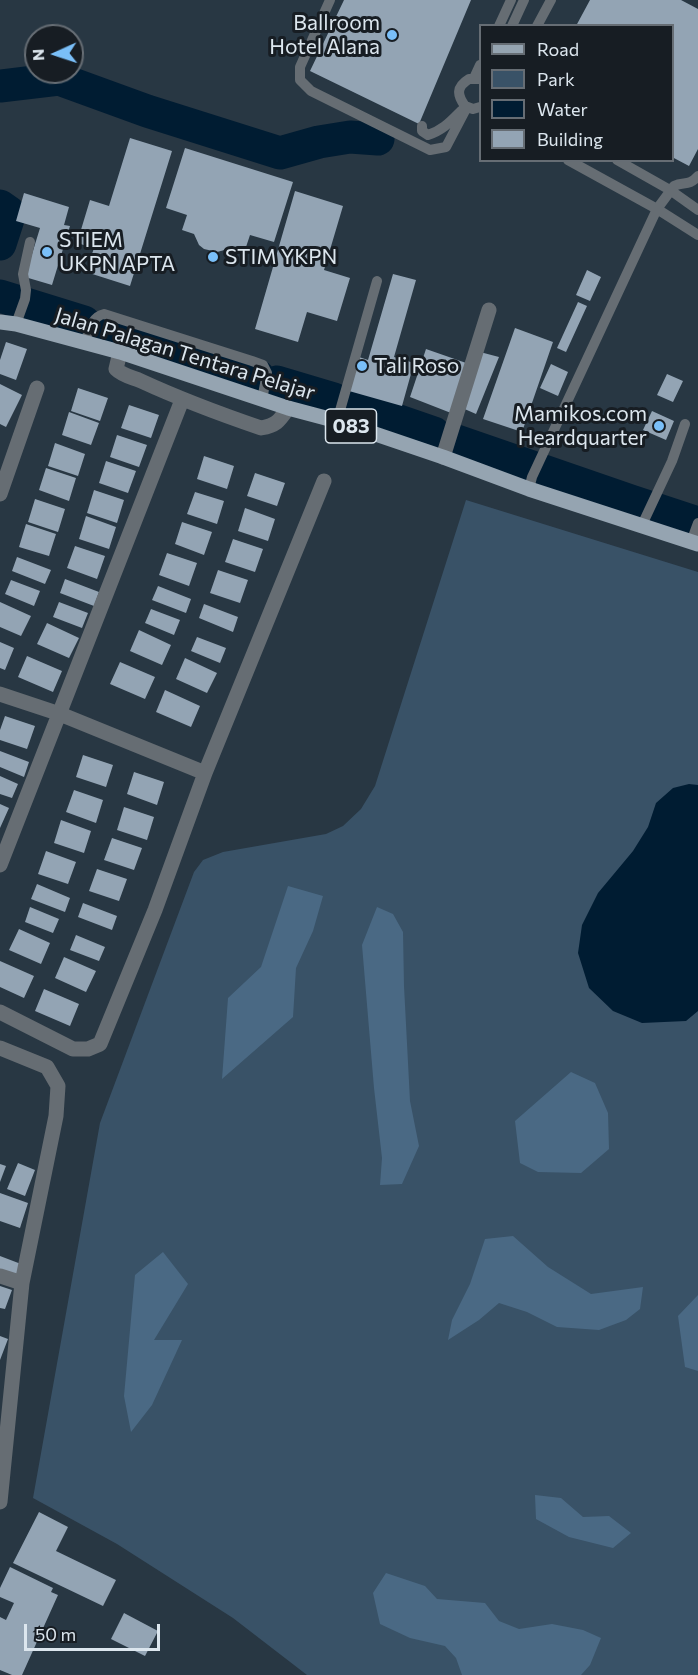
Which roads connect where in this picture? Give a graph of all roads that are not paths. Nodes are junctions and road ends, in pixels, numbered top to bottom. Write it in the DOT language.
graph roads {
  1 [pos="330,0"];
  2 [pos="511,0"];
  3 [pos="524,0"];
  4 [pos="551,0"];
  5 [pos="500,24"];
  6 [pos="513,24"];
  7 [pos="538,24"];
  8 [pos="477,79"];
  9 [pos="473,108"];
  10 [pos="422,126"];
  11 [pos="572,162"];
  12 [pos="621,162"];
  13 [pos="698,176"];
  14 [pos="670,190"];
  15 [pos="657,209"];
  16 [pos="698,210"];
  17 [pos="698,234"];
  18 [pos="30,242"];
  19 [pos="377,281"];
  20 [pos="489,310"];
  21 [pos="18,318"];
  22 [pos="0,322"];
  23 [pos="85,343"];
  24 [pos="120,352"];
  25 [pos="37,388"];
  26 [pos="183,400"];
  27 [pos="262,400"];
  28 [pos="288,408"];
  29 [pos="336,421"];
  30 [pos="686,424"];
  31 [pos="443,457"];
  32 [pos="324,482"];
  33 [pos="530,483"];
  34 [pos="0,494"];
  35 [pos="645,519"];
  36 [pos="695,536"];
  37 [pos="0,694"];
  38 [pos="60,714"];
  39 [pos="205,773"];
  40 [pos="0,865"];
  41 [pos="0,1012"];
  42 [pos="0,1048"];
  43 [pos="0,1276"];
  44 [pos="22,1283"];
  45 [pos="4,1430"];
  46 [pos="0,1502"];
  1 -- 9 [label="lane"];
  2 -- 5 [label="lane"];
  3 -- 6 [label="lane"];
  4 -- 7 [label="lane"];
  8 -- 9 [label="lane"];
  9 -- 10 [label="lane"];
  11 -- 15 [label="lane"];
  12 -- 14 [label="lane"];
  13 -- 14 [label="lane"];
  14 -- 15 [label="lane"];
  14 -- 16 [label="lane"];
  15 -- 17 [label="lane"];
  15 -- 33 [label="lane"];
  18 -- 21 [label="lane"];
  19 -- 29 [label="lane"];
  20 -- 31 [label="street"];
  21 -- 22 [label="main road, Jalan Palagan Tentara Pelajar / 083"];
  21 -- 23 [label="main road, Jalan Palagan Tentara Pelajar / 083"];
  23 -- 24 [label="main road, Jalan Palagan Tentara Pelajar / 083"];
  23 -- 27 [label="lane"];
  24 -- 26 [label="street"];
  24 -- 27 [label="main road, Jalan Palagan Tentara Pelajar / 083"];
  25 -- 34 [label="street"];
  26 -- 28 [label="street"];
  26 -- 38 [label="street"];
  27 -- 28 [label="main road, Jalan Palagan Tentara Pelajar / 083"];
  28 -- 29 [label="main road, Jalan Palagan Tentara Pelajar / 083"];
  29 -- 31 [label="main road, Jalan Palagan Tentara Pelajar / 083"];
  30 -- 35 [label="lane"];
  31 -- 33 [label="main road, Jalan Palagan Tentara Pelajar / 083"];
  32 -- 39 [label="street"];
  33 -- 35 [label="main road, Jalan Palagan Tentara Pelajar / 083"];
  35 -- 36 [label="main road, Jalan Palagan Tentara Pelajar / 083"];
  37 -- 38 [label="street"];
  38 -- 39 [label="street"];
  38 -- 40 [label="street"];
  39 -- 41 [label="street"];
  42 -- 44 [label="street"];
  43 -- 44 [label="street"];
  44 -- 45 [label="street"];
  45 -- 46 [label="street"];
}
